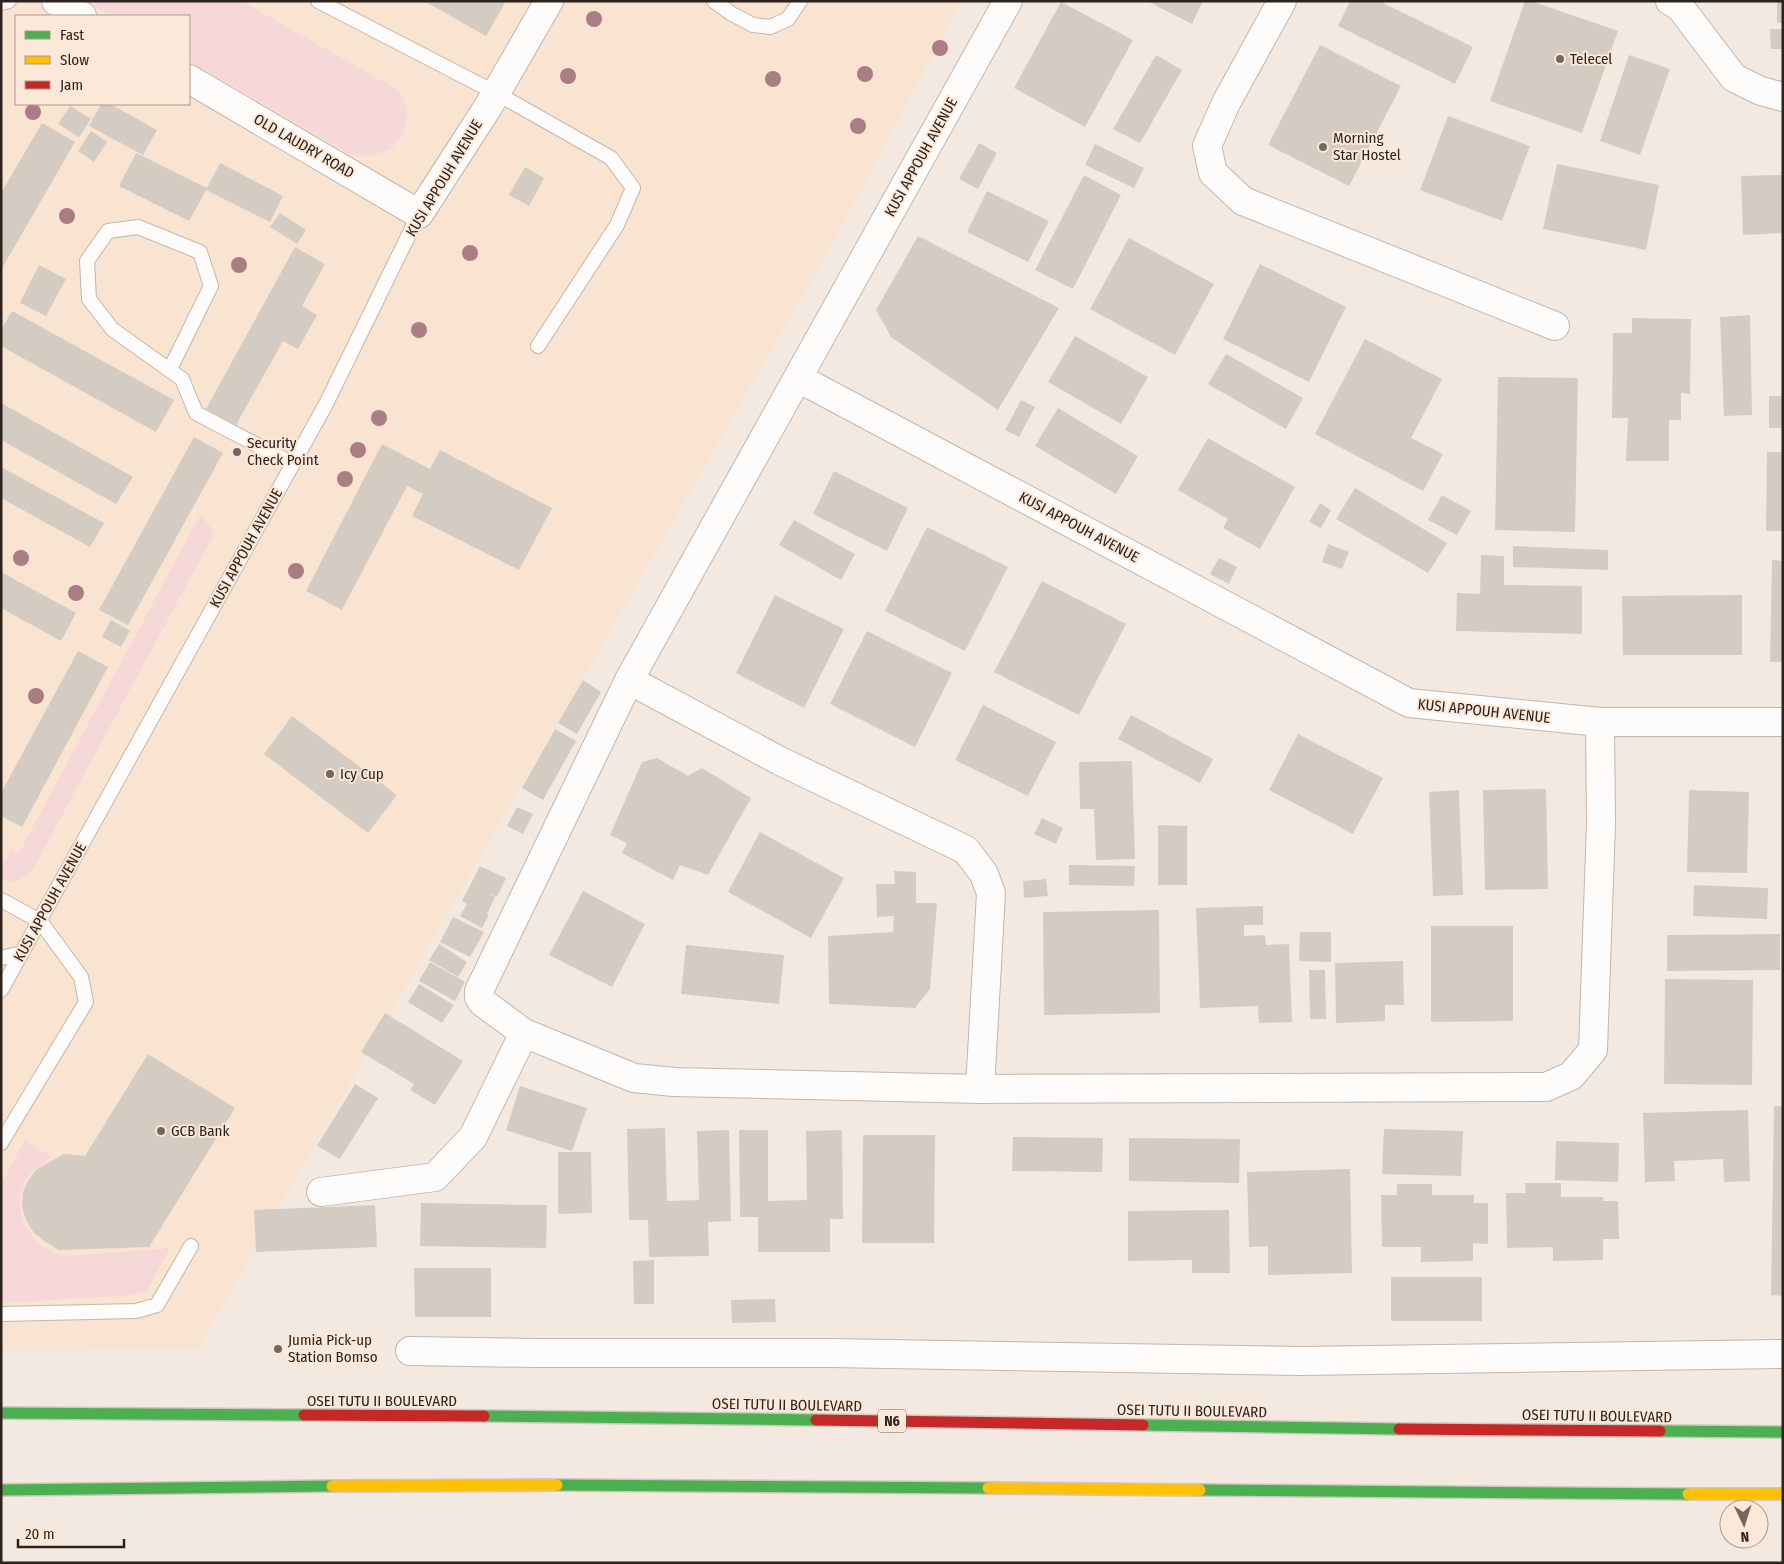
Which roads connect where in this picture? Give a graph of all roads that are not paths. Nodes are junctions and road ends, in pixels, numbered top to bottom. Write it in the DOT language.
graph roads {
  1 [pos="9,1"];
  2 [pos="56,1"];
  3 [pos="318,1"];
  4 [pos="548,1"];
  5 [pos="714,1"];
  6 [pos="800,1"];
  7 [pos="1008,1"];
  8 [pos="1282,1"];
  9 [pos="1670,1"];
  10 [pos="1,3"];
  11 [pos="80,15"];
  12 [pos="190,80"];
  13 [pos="496,92"];
  14 [pos="1783,97"];
  15 [pos="419,214"];
  16 [pos="1555,326"];
  17 [pos="538,346"];
  18 [pos="170,370"];
  19 [pos="798,378"];
  20 [pos="293,464"];
  21 [pos="629,680"];
  22 [pos="1600,722"];
  23 [pos="1783,722"];
  24 [pos="1,900"];
  25 [pos="40,921"];
  26 [pos="22,953"];
  27 [pos="1,958"];
  28 [pos="1,990"];
  29 [pos="524,1033"];
  30 [pos="980,1089"];
  31 [pos="1,1143"];
  32 [pos="321,1192"];
  33 [pos="191,1246"];
  34 [pos="1,1314"];
  35 [pos="410,1351"];
  36 [pos="1783,1354"];
  37 [pos="1,1413"];
  38 [pos="1783,1432"];
  39 [pos="1,1490"];
  40 [pos="1783,1494"];
  1 -- 10 [label="lane"];
  2 -- 11 [label="street"];
  3 -- 13 [label="lane"];
  4 -- 13 [label="street, KUSI APPOUH AVENUE"];
  5 -- 6 [label="lane"];
  7 -- 19 [label="street, KUSI APPOUH AVENUE"];
  8 -- 16 [label="street"];
  9 -- 14 [label="street"];
  12 -- 15 [label="street, OLD LAUDRY ROAD"];
  13 -- 15 [label="street, KUSI APPOUH AVENUE"];
  13 -- 17 [label="lane"];
  15 -- 20 [label="lane, KUSI APPOUH AVENUE"];
  18 -- 18 [label="lane"];
  18 -- 20 [label="lane"];
  19 -- 21 [label="street"];
  19 -- 22 [label="street, KUSI APPOUH AVENUE"];
  20 -- 25 [label="lane, KUSI APPOUH AVENUE"];
  21 -- 29 [label="street"];
  21 -- 30 [label="street"];
  22 -- 23 [label="street, KUSI APPOUH AVENUE"];
  22 -- 30 [label="street"];
  24 -- 25 [label="lane"];
  25 -- 26 [label="lane, KUSI APPOUH AVENUE"];
  25 -- 31 [label="lane"];
  26 -- 27 [label="lane"];
  26 -- 28 [label="lane, KUSI APPOUH AVENUE"];
  29 -- 30 [label="street"];
  29 -- 32 [label="street"];
  33 -- 34 [label="lane"];
  35 -- 36 [label="street"];
  37 -- 38 [label="highway, OSEI TUTU II BOULEVARD / N6"];
  39 -- 40 [label="highway"];
}
